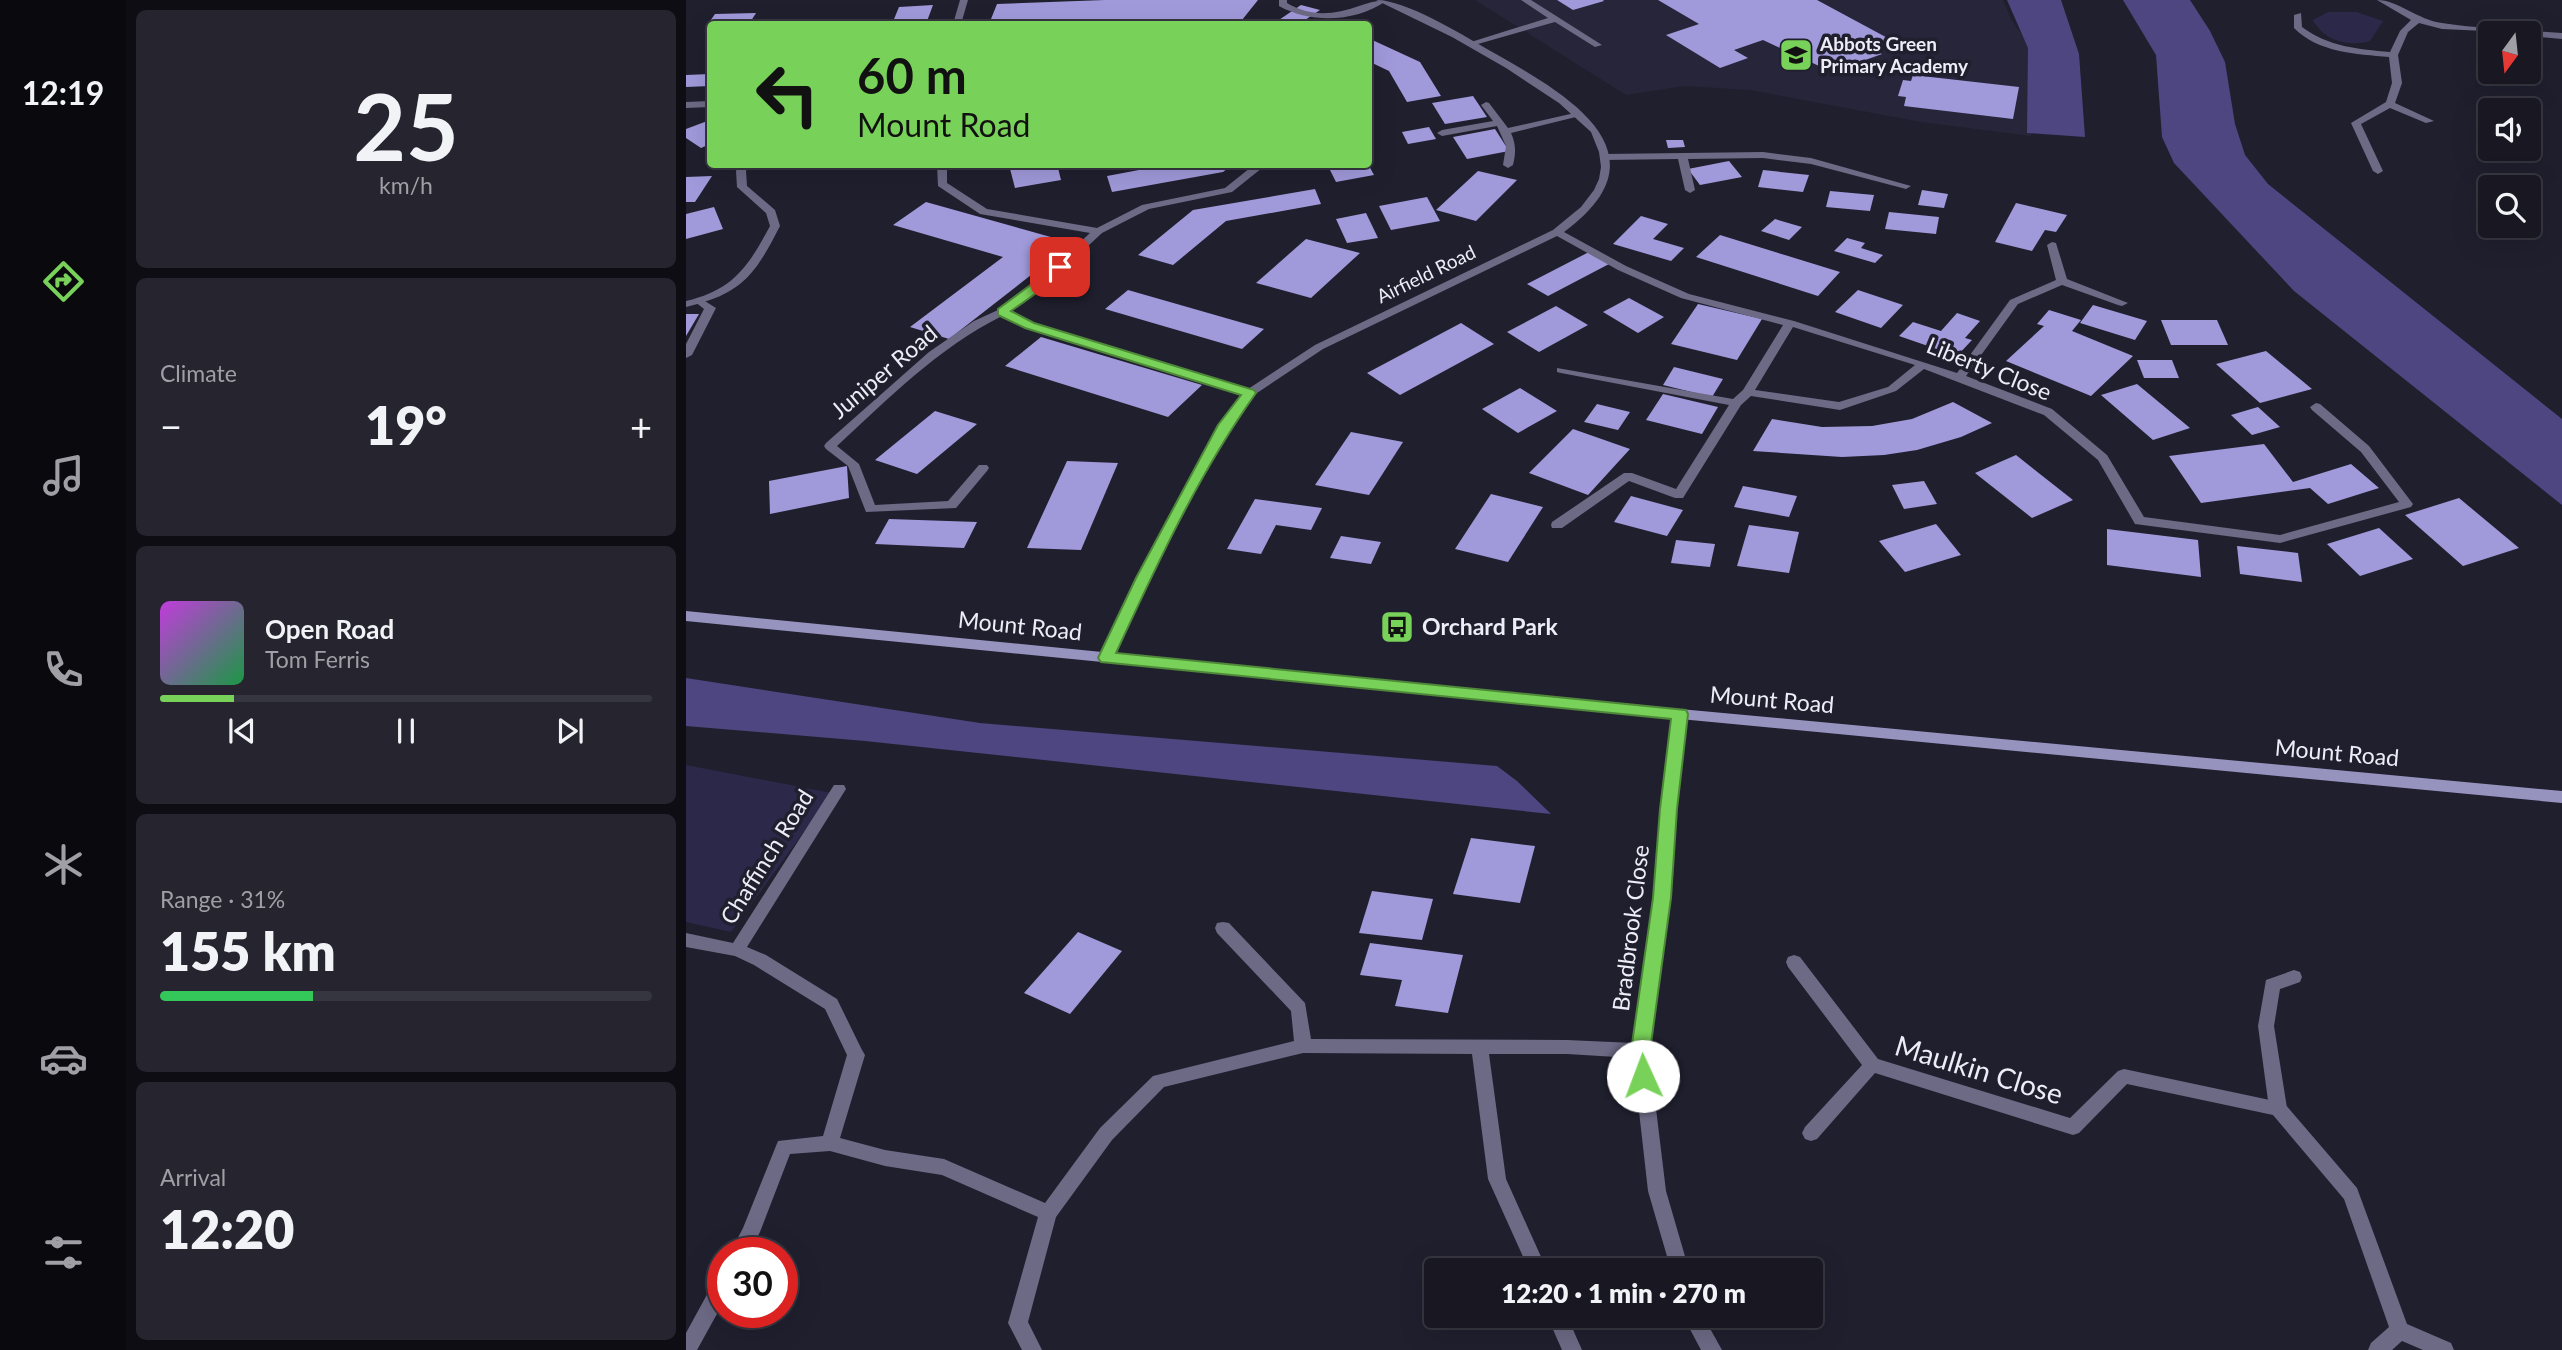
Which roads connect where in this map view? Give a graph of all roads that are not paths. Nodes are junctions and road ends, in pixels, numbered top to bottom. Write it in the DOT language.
graph roads {
  1 [pos="964,0"];
  2 [pos="1283,0"];
  3 [pos="1381,0"];
  4 [pos="1525,0"];
  5 [pos="2381,0"];
  6 [pos="2298,15"];
  7 [pos="1555,19"];
  8 [pos="2417,20"];
  9 [pos="958,21"];
  10 [pos="2478,29"];
  11 [pos="2541,34"];
  12 [pos="2562,36"];
  13 [pos="1474,44"];
  14 [pos="1598,45"];
  15 [pos="2393,55"];
  16 [pos="707,104"];
  17 [pos="2390,104"];
  18 [pos="686,105"];
  19 [pos="1486,105"];
  20 [pos="1579,115"];
  21 [pos="2429,121"];
  22 [pos="1503,127"];
  23 [pos="1442,133"];
  24 [pos="1682,156"];
  25 [pos="1605,157"];
  26 [pos="1508,165"];
  27 [pos="743,168"];
  28 [pos="942,168"];
  29 [pos="1257,168"];
  30 [pos="2378,171"];
  31 [pos="1906,186"];
  32 [pos="1690,190"];
  33 [pos="1098,231"];
  34 [pos="1557,232"];
  35 [pos="2052,245"];
  36 [pos="2062,281"];
  37 [pos="701,301"];
  38 [pos="2122,303"];
  39 [pos="686,304"];
  40 [pos="1002,312"];
  41 [pos="1790,323"];
  42 [pos="686,355"];
  43 [pos="1923,364"];
  44 [pos="1561,370"];
  45 [pos="1959,378"];
  46 [pos="1748,392"];
  47 [pos="1250,393"];
  48 [pos="1736,403"];
  49 [pos="2316,407"];
  50 [pos="984,468"];
  51 [pos="1557,525"];
  52 [pos="686,616"];
  53 [pos="1106,658"];
  54 [pos="1680,714"];
  55 [pos="839,789"];
  56 [pos="2562,797"];
  57 [pos="1223,928"];
  58 [pos="686,940"];
  59 [pos="737,950"];
  60 [pos="1794,962"];
  61 [pos="2294,977"];
  62 [pos="1303,1046"];
  63 [pos="1480,1048"];
  64 [pos="1641,1051"];
  65 [pos="1872,1065"];
  66 [pos="2278,1108"];
  67 [pos="1811,1133"];
  68 [pos="830,1143"];
  69 [pos="1048,1213"];
  70 [pos="748,1237"];
  71 [pos="1533,1258"];
  72 [pos="1677,1258"];
  73 [pos="707,1313"];
  74 [pos="1562,1328"];
  75 [pos="1700,1328"];
  76 [pos="2400,1329"];
  77 [pos="687,1350"];
  78 [pos="1032,1350"];
  79 [pos="1572,1350"];
  80 [pos="1712,1350"];
  81 [pos="2378,1350"];
  82 [pos="2444,1350"];
  1 -- 9 [label="street"];
  2 -- 3 [label="street"];
  3 -- 13 [label="street"];
  4 -- 7 [label="street"];
  5 -- 8 [label="street"];
  6 -- 15 [label="street"];
  7 -- 13 [label="street"];
  7 -- 14 [label="street"];
  8 -- 10 [label="street"];
  8 -- 15 [label="street"];
  11 -- 12 [label="street"];
  13 -- 20 [label="street"];
  15 -- 17 [label="street"];
  16 -- 18 [label="street"];
  17 -- 21 [label="street"];
  17 -- 30 [label="street"];
  19 -- 22 [label="street"];
  20 -- 22 [label="street"];
  20 -- 25 [label="street"];
  22 -- 23 [label="street"];
  22 -- 26 [label="street"];
  24 -- 25 [label="street"];
  24 -- 31 [label="street"];
  24 -- 32 [label="street"];
  25 -- 34 [label="street, Airfield Road"];
  27 -- 37 [label="street"];
  28 -- 33 [label="street"];
  29 -- 33 [label="street, Juniper Road"];
  33 -- 40 [label="street, Juniper Road"];
  34 -- 41 [label="street, Liberty Close"];
  34 -- 47 [label="street, Airfield Road"];
  35 -- 36 [label="street"];
  36 -- 38 [label="street"];
  36 -- 45 [label="street"];
  37 -- 39 [label="street"];
  37 -- 42 [label="street"];
  40 -- 47 [label="street"];
  40 -- 50 [label="street, Juniper Road"];
  41 -- 43 [label="street, Liberty Close"];
  41 -- 46 [label="street"];
  43 -- 45 [label="street, Liberty Close"];
  43 -- 46 [label="street"];
  44 -- 48 [label="street"];
  45 -- 49 [label="street, Liberty Close"];
  46 -- 48 [label="street"];
  47 -- 53 [label="street, Airfield Road"];
  48 -- 51 [label="street"];
  52 -- 53 [label="street, Mount Road"];
  53 -- 54 [label="street, Mount Road"];
  54 -- 56 [label="street, Mount Road"];
  54 -- 64 [label="street, Bradbrook Close"];
  55 -- 59 [label="street, Chaffinch Road"];
  57 -- 62 [label="street"];
  58 -- 59 [label="street, Chaffinch Road"];
  59 -- 68 [label="street, Chaffinch Road"];
  60 -- 65 [label="street"];
  61 -- 66 [label="street"];
  62 -- 63 [label="street"];
  62 -- 69 [label="street"];
  63 -- 64 [label="street"];
  63 -- 71 [label="street"];
  64 -- 72 [label="street, Bradbrook Close"];
  65 -- 66 [label="street, Maulkin Close"];
  65 -- 67 [label="street, Maulkin Close"];
  66 -- 76 [label="street"];
  68 -- 69 [label="street"];
  68 -- 70 [label="street"];
  69 -- 78 [label="street"];
  73 -- 77 [label="street"];
  74 -- 79 [label="street"];
  75 -- 80 [label="street"];
  76 -- 81 [label="street"];
  76 -- 82 [label="street"];
}
